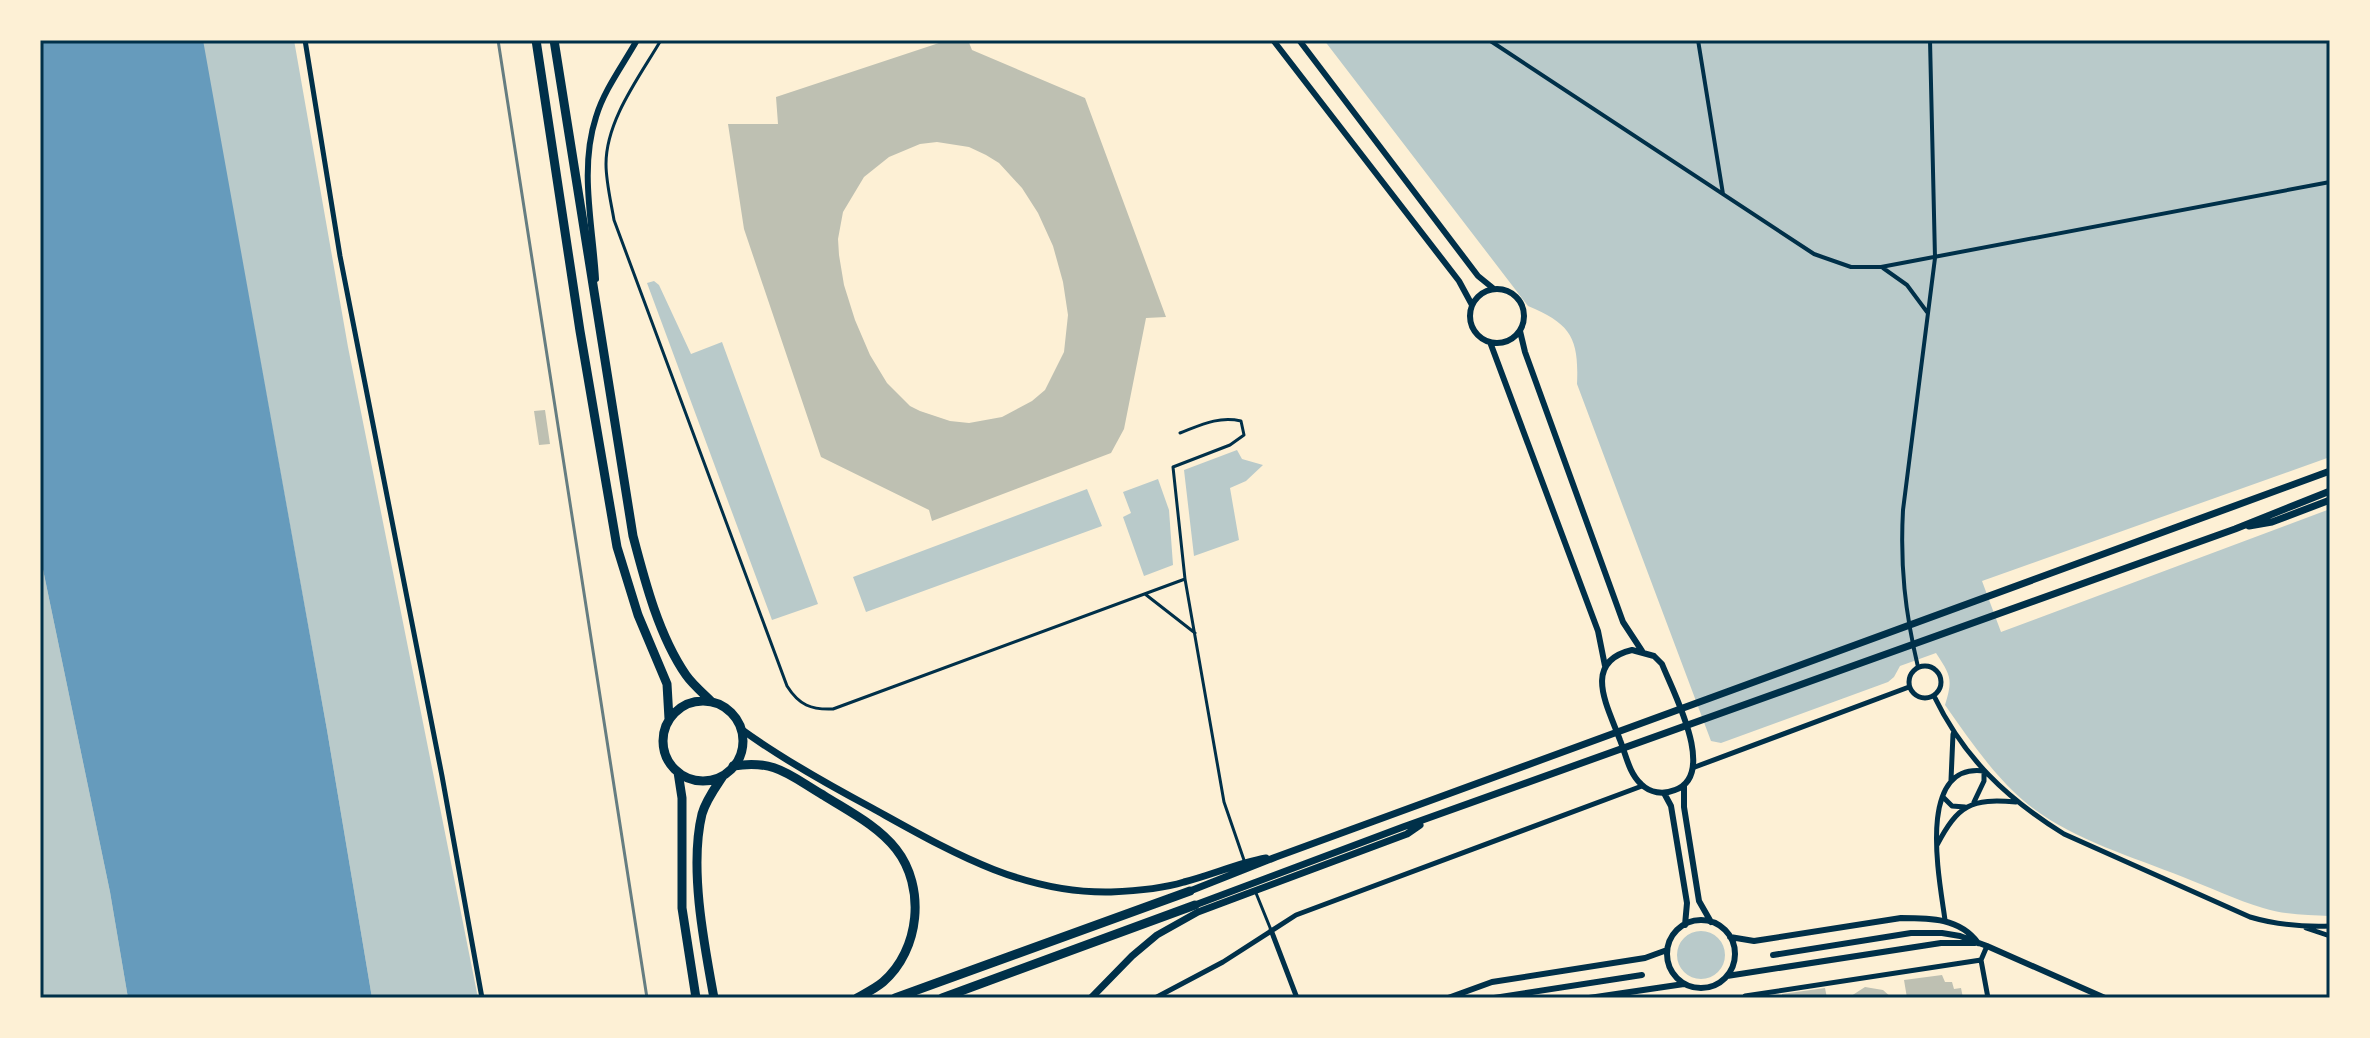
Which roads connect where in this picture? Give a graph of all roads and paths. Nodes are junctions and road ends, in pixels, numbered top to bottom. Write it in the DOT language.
graph roads {
  1 [pos="305,40"];
  2 [pos="536,40"];
  3 [pos="554,40"];
  4 [pos="637,40"];
  5 [pos="661,40"];
  6 [pos="1273,40"];
  7 [pos="1299,40"];
  8 [pos="1489,40"];
  9 [pos="1698,40"];
  10 [pos="1930,40"];
  11 [pos="2330,182"];
  12 [pos="1723,194"];
  13 [pos="1935,258"];
  14 [pos="1881,267"];
  15 [pos="1494,289"];
  16 [pos="1472,305"];
  17 [pos="1929,314"];
  18 [pos="599,327"];
  19 [pos="1520,331"];
  20 [pos="1490,342"];
  21 [pos="1180,433"];
  22 [pos="2330,471"];
  23 [pos="2330,491"];
  24 [pos="2330,500"];
  25 [pos="2235,529"];
  26 [pos="1185,579"];
  27 [pos="1145,594"];
  28 [pos="1195,633"];
  29 [pos="1642,651"];
  30 [pos="1605,666"];
  31 [pos="1918,667"];
  32 [pos="1909,687"];
  33 [pos="1934,696"];
  34 [pos="712,702"];
  35 [pos="669,719"];
  36 [pos="741,729"];
  37 [pos="1953,733"];
  38 [pos="733,766"];
  39 [pos="1695,767"];
  40 [pos="1984,771"];
  41 [pos="678,772"];
  42 [pos="723,775"];
  43 [pos="1951,783"];
  44 [pos="1684,785"];
  45 [pos="1642,786"];
  46 [pos="1664,793"];
  47 [pos="1943,796"];
  48 [pos="1974,802"];
  49 [pos="2016,802"];
  50 [pos="1965,807"];
  51 [pos="1936,846"];
  52 [pos="1189,886"];
  53 [pos="1197,908"];
  54 [pos="1945,920"];
  55 [pos="1711,922"];
  56 [pos="1685,925"];
  57 [pos="2330,926"];
  58 [pos="2301,927"];
  59 [pos="1271,930"];
  60 [pos="2330,936"];
  61 [pos="1730,937"];
  62 [pos="1978,943"];
  63 [pos="1987,946"];
  64 [pos="1667,950"];
  65 [pos="1773,955"];
  66 [pos="1981,960"];
  67 [pos="1642,975"];
  68 [pos="1727,976"];
  69 [pos="1684,984"];
  70 [pos="1699,989"];
  71 [pos="2086,989"];
  72 [pos="482,998"];
  73 [pos="696,998"];
  74 [pos="714,998"];
  75 [pos="857,998"];
  76 [pos="895,998"];
  77 [pos="942,998"];
  78 [pos="1091,998"];
  79 [pos="1155,998"];
  80 [pos="1297,998"];
  81 [pos="1448,998"];
  82 [pos="1494,998"];
  83 [pos="1589,998"];
  84 [pos="1703,998"];
  85 [pos="1745,998"];
  86 [pos="1988,998"];
  87 [pos="2086,998"];
  88 [pos="2105,998"];
  1 -- 72 [label="street"];
  2 -- 35 [label="highway"];
  3 -- 18 [label="highway"];
  4 -- 18 [label="street"];
  5 -- 27 [label="lane"];
  6 -- 16 [label="street"];
  7 -- 15 [label="street"];
  8 -- 12 [label="street"];
  9 -- 12 [label="street"];
  10 -- 13 [label="street"];
  11 -- 13 [label="street"];
  12 -- 14 [label="street"];
  13 -- 14 [label="street"];
  13 -- 17 [label="street"];
  14 -- 17 [label="street"];
  15 -- 16 [label="street"];
  15 -- 19 [label="street"];
  16 -- 20 [label="street"];
  17 -- 31 [label="street"];
  18 -- 34 [label="highway"];
  19 -- 20 [label="street"];
  19 -- 29 [label="street"];
  20 -- 30 [label="street"];
  21 -- 26 [label="lane"];
  22 -- 52 [label="main road"];
  23 -- 25 [label="main road"];
  24 -- 25 [label="main road"];
  25 -- 53 [label="main road"];
  26 -- 27 [label="lane"];
  26 -- 28 [label="lane"];
  27 -- 28 [label="lane"];
  28 -- 59 [label="lane"];
  29 -- 30 [label="street"];
  29 -- 39 [label="street"];
  30 -- 45 [label="street"];
  31 -- 32 [label="street"];
  31 -- 33 [label="street"];
  32 -- 33 [label="street"];
  32 -- 39 [label="street"];
  33 -- 37 [label="street"];
  34 -- 35 [label="highway"];
  34 -- 36 [label="highway"];
  35 -- 41 [label="highway"];
  36 -- 38 [label="highway"];
  36 -- 52 [label="main road"];
  37 -- 40 [label="street"];
  37 -- 43 [label="street"];
  38 -- 42 [label="highway"];
  38 -- 75 [label="highway"];
  39 -- 44 [label="street"];
  40 -- 43 [label="street"];
  40 -- 48 [label="street"];
  40 -- 49 [label="street"];
  41 -- 42 [label="highway"];
  41 -- 73 [label="highway"];
  42 -- 74 [label="highway"];
  43 -- 47 [label="street"];
  44 -- 46 [label="street"];
  44 -- 55 [label="street"];
  45 -- 46 [label="street"];
  45 -- 59 [label="street"];
  46 -- 56 [label="street"];
  47 -- 50 [label="street"];
  47 -- 51 [label="street"];
  48 -- 49 [label="street"];
  48 -- 50 [label="street"];
  49 -- 58 [label="street"];
  50 -- 51 [label="street"];
  51 -- 54 [label="street"];
  52 -- 76 [label="highway"];
  53 -- 77 [label="highway"];
  53 -- 78 [label="main road"];
  54 -- 61 [label="street"];
  54 -- 62 [label="street"];
  55 -- 56 [label="street"];
  55 -- 61 [label="street"];
  56 -- 64 [label="street"];
  57 -- 58 [label="street"];
  58 -- 60 [label="street"];
  59 -- 79 [label="street"];
  59 -- 80 [label="street"];
  61 -- 68 [label="street"];
  62 -- 63 [label="street"];
  62 -- 65 [label="street"];
  62 -- 68 [label="street"];
  63 -- 66 [label="street"];
  63 -- 71 [label="street"];
  64 -- 69 [label="street"];
  64 -- 81 [label="street"];
  66 -- 85 [label="street"];
  66 -- 86 [label="street"];
  67 -- 82 [label="street"];
  68 -- 70 [label="street"];
  69 -- 70 [label="street"];
  69 -- 83 [label="street"];
  70 -- 84 [label="street"];
  71 -- 87 [label="street"];
  71 -- 88 [label="street"];
}
